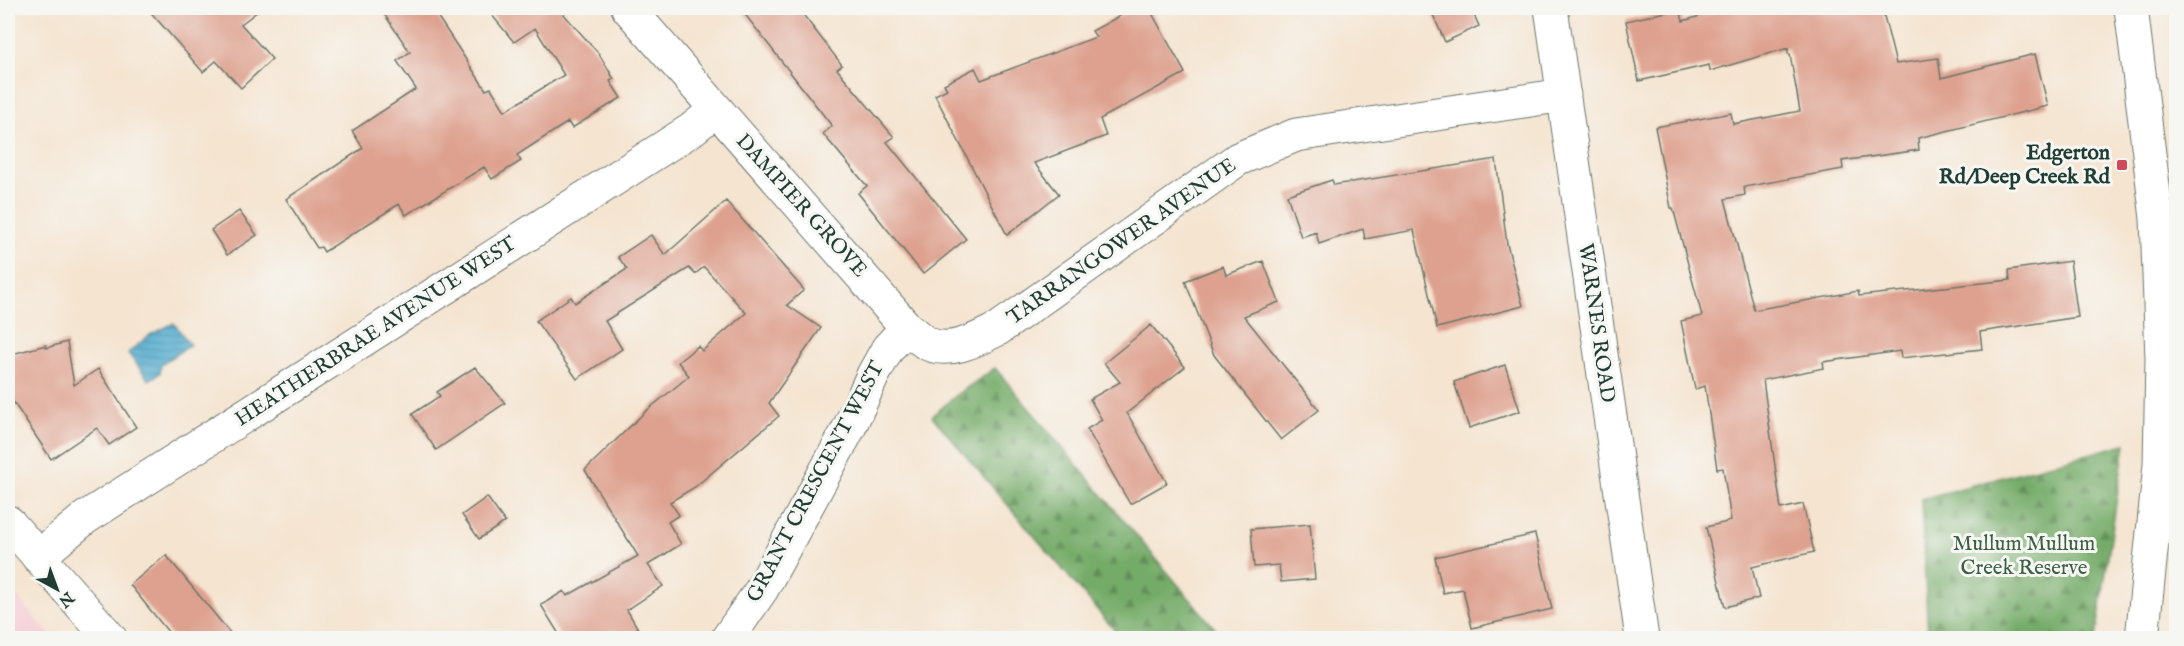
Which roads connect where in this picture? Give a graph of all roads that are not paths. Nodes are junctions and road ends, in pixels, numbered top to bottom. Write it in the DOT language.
graph roads {
  1 [pos="628,8"];
  2 [pos="1551,8"];
  3 [pos="2131,8"];
  4 [pos="1564,95"];
  5 [pos="716,110"];
  6 [pos="2167,218"];
  7 [pos="908,328"];
  8 [pos="998,328"];
  9 [pos="8,522"];
  10 [pos="38,557"];
  11 [pos="110,639"];
  12 [pos="728,639"];
  13 [pos="1642,639"];
  14 [pos="2142,639"];
  1 -- 5 [label="street, DAMPIER GROVE"];
  2 -- 4 [label="street, WARNES ROAD"];
  3 -- 6 [label="street"];
  4 -- 8 [label="street, TARRANGOWER AVENUE"];
  4 -- 13 [label="street, WARNES ROAD"];
  5 -- 7 [label="street, DAMPIER GROVE"];
  5 -- 10 [label="street, HEATHERBRAE AVENUE WEST"];
  6 -- 14 [label="street"];
  7 -- 8 [label="street, DAMPIER GROVE"];
  7 -- 12 [label="street, GRANT CRESCENT WEST"];
  9 -- 10 [label="street"];
  10 -- 11 [label="street"];
}
